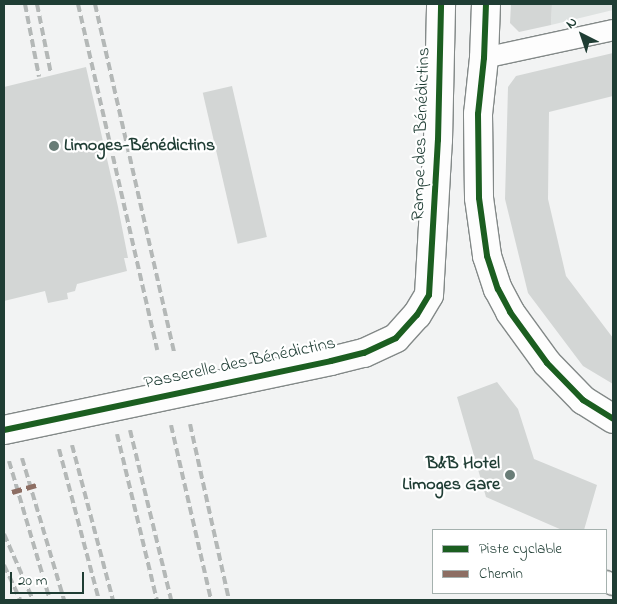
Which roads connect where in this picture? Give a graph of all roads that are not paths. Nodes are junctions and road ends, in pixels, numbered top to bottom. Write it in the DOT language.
graph roads {
  1 [pos="441,4"];
  2 [pos="486,4"];
  3 [pos="613,30"];
  4 [pos="484,58"];
  5 [pos="432,265"];
  6 [pos="613,419"];
  7 [pos="4,430"];
  1 -- 5 [label="street, Rampe des Bénédictins"];
  2 -- 4 [label="street"];
  3 -- 4 [label="street"];
  4 -- 6 [label="street"];
  5 -- 7 [label="street, Passerelle des Bénédictins"];
}
